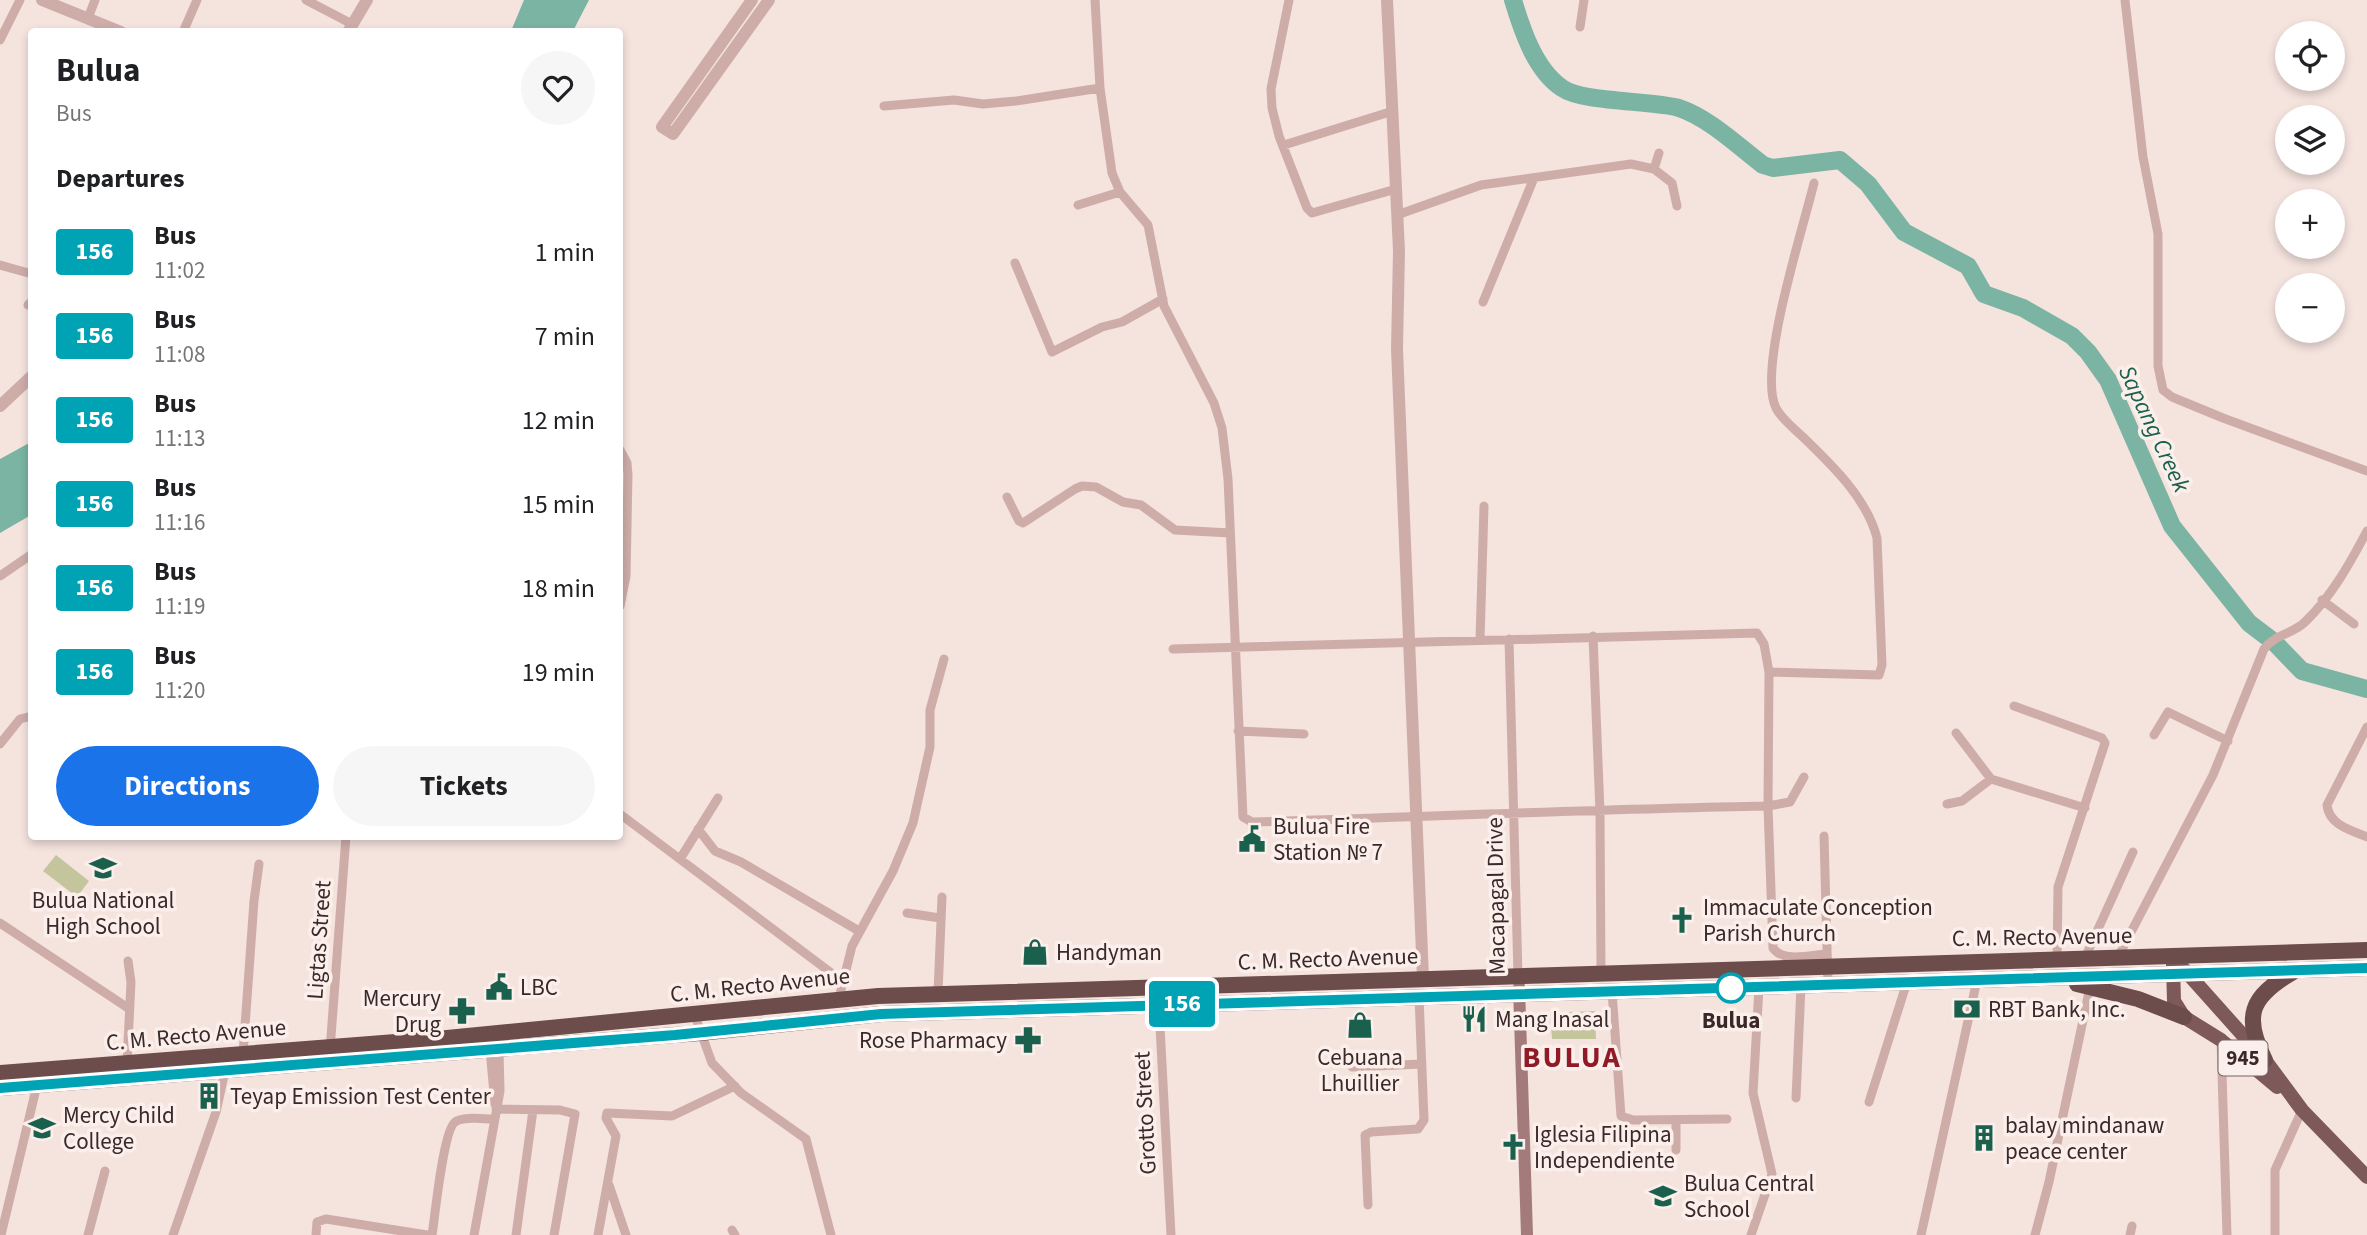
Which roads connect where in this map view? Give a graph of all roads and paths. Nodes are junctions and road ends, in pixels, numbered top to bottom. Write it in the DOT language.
graph roads {
  1 [pos="20,0"];
  2 [pos="42,0"];
  3 [pos="95,0"];
  4 [pos="197,0"];
  5 [pos="306,0"];
  6 [pos="367,0"];
  7 [pos="752,0"];
  8 [pos="769,0"];
  9 [pos="1094,0"];
  10 [pos="1289,0"];
  11 [pos="1387,0"];
  12 [pos="1584,0"];
  13 [pos="2125,0"];
  14 [pos="88,18"];
  15 [pos="1580,27"];
  16 [pos="112,28"];
  17 [pos="185,28"];
  18 [pos="350,28"];
  19 [pos="0,40"];
  20 [pos="1100,88"];
  21 [pos="884,106"];
  22 [pos="1393,111"];
  23 [pos="1284,145"];
  24 [pos="1659,153"];
  25 [pos="1654,169"];
  26 [pos="1534,178"];
  27 [pos="1814,183"];
  28 [pos="1396,189"];
  29 [pos="1119,192"];
  30 [pos="1078,205"];
  31 [pos="1677,206"];
  32 [pos="1397,215"];
  33 [pos="1016,263"];
  34 [pos="0,265"];
  35 [pos="28,273"];
  36 [pos="1163,299"];
  37 [pos="1483,302"];
  38 [pos="28,380"];
  39 [pos="0,406"];
  40 [pos="623,456"];
  41 [pos="2367,471"];
  42 [pos="1007,497"];
  43 [pos="1484,506"];
  44 [pos="2367,531"];
  45 [pos="1230,533"];
  46 [pos="28,557"];
  47 [pos="0,576"];
  48 [pos="623,591"];
  49 [pos="2322,600"];
  50 [pos="2354,624"];
  51 [pos="1593,636"];
  52 [pos="1508,639"];
  53 [pos="1480,640"];
  54 [pos="1411,643"];
  55 [pos="1236,648"];
  56 [pos="1173,649"];
  57 [pos="944,659"];
  58 [pos="1769,671"];
  59 [pos="2014,706"];
  60 [pos="28,717"];
  61 [pos="2367,727"];
  62 [pos="1238,732"];
  63 [pos="1956,733"];
  64 [pos="1304,734"];
  65 [pos="2154,735"];
  66 [pos="2228,741"];
  67 [pos="0,744"];
  68 [pos="1804,777"];
  69 [pos="1991,779"];
  70 [pos="718,798"];
  71 [pos="1947,804"];
  72 [pos="1768,806"];
  73 [pos="2085,808"];
  74 [pos="1515,811"];
  75 [pos="1600,812"];
  76 [pos="623,816"];
  77 [pos="1418,817"];
  78 [pos="698,829"];
  79 [pos="1824,836"];
  80 [pos="2367,837"];
  81 [pos="346,840"];
  82 [pos="2133,852"];
  83 [pos="680,859"];
  84 [pos="259,864"];
  85 [pos="942,897"];
  86 [pos="907,913"];
  87 [pos="940,918"];
  88 [pos="0,923"];
  89 [pos="859,931"];
  90 [pos="2367,950"];
  91 [pos="2173,957"];
  92 [pos="2118,959"];
  93 [pos="1827,960"];
  94 [pos="2057,960"];
  95 [pos="2084,960"];
  96 [pos="128,961"];
  97 [pos="2367,968"];
  98 [pos="1746,969"];
  99 [pos="2296,970"];
  100 [pos="1601,973"];
  101 [pos="2181,974"];
  102 [pos="1518,976"];
  103 [pos="1423,978"];
  104 [pos="1977,979"];
  105 [pos="2061,979"];
  106 [pos="842,981"];
  107 [pos="1907,982"];
  108 [pos="1828,985"];
  109 [pos="1801,986"];
  110 [pos="1753,987"];
  111 [pos="2090,987"];
  112 [pos="1612,992"];
  113 [pos="938,993"];
  114 [pos="1519,994"];
  115 [pos="1158,997"];
  116 [pos="1419,997"];
  117 [pos="839,998"];
  118 [pos="128,1008"];
  119 [pos="695,1016"];
  120 [pos="2184,1017"];
  121 [pos="700,1033"];
  122 [pos="2221,1040"];
  123 [pos="494,1050"];
  124 [pos="243,1054"];
  125 [pos="330,1055"];
  126 [pos="2265,1060"];
  127 [pos="127,1063"];
  128 [pos="1422,1063"];
  129 [pos="1352,1067"];
  130 [pos="225,1071"];
  131 [pos="0,1073"];
  132 [pos="37,1085"];
  133 [pos="735,1087"];
  134 [pos="0,1088"];
  135 [pos="1796,1098"];
  136 [pos="1869,1102"];
  137 [pos="2300,1107"];
  138 [pos="496,1109"];
  139 [pos="533,1110"];
  140 [pos="493,1119"];
  141 [pos="1727,1119"];
  142 [pos="1676,1120"];
  143 [pos="1675,1150"];
  144 [pos="105,1171"];
  145 [pos="2367,1177"];
  146 [pos="609,1185"];
  147 [pos="1368,1205"];
  148 [pos="1,1235"];
  149 [pos="88,1235"];
  150 [pos="173,1235"];
  151 [pos="316,1235"];
  152 [pos="429,1235"];
  153 [pos="474,1235"];
  154 [pos="516,1235"];
  155 [pos="554,1235"];
  156 [pos="598,1235"];
  157 [pos="626,1235"];
  158 [pos="831,1235"];
  159 [pos="1171,1235"];
  160 [pos="1527,1235"];
  161 [pos="1751,1235"];
  162 [pos="1921,1235"];
  163 [pos="2035,1235"];
  164 [pos="2227,1235"];
  165 [pos="2275,1235"];
  1 -- 19 [label="street"];
  2 -- 14 [label="street"];
  3 -- 14 [label="street"];
  4 -- 17 [label="street"];
  5 -- 18 [label="street"];
  6 -- 18 [label="street"];
  7 -- 8 [label="street"];
  9 -- 20 [label="street"];
  10 -- 23 [label="street"];
  11 -- 22 [label="street"];
  12 -- 15 [label="street"];
  13 -- 41 [label="street"];
  14 -- 16 [label="street"];
  20 -- 21 [label="street"];
  20 -- 29 [label="street"];
  22 -- 23 [label="street"];
  22 -- 28 [label="street"];
  23 -- 28 [label="street"];
  24 -- 25 [label="street"];
  25 -- 26 [label="street"];
  25 -- 31 [label="street"];
  26 -- 32 [label="street"];
  26 -- 37 [label="street"];
  27 -- 58 [label="street"];
  28 -- 32 [label="street"];
  29 -- 30 [label="street"];
  29 -- 36 [label="street"];
  32 -- 54 [label="street"];
  33 -- 36 [label="street"];
  34 -- 35 [label="street"];
  36 -- 45 [label="street"];
  38 -- 39 [label="street"];
  40 -- 48 [label="street"];
  42 -- 45 [label="street"];
  43 -- 53 [label="street"];
  44 -- 49 [label="street"];
  45 -- 55 [label="street"];
  46 -- 47 [label="street"];
  49 -- 50 [label="street"];
  49 -- 66 [label="street"];
  51 -- 52 [label="street"];
  51 -- 58 [label="street"];
  51 -- 75 [label="street"];
  52 -- 53 [label="street"];
  52 -- 74 [label="street, Macapagal Drive"];
  53 -- 54 [label="street"];
  54 -- 55 [label="street"];
  54 -- 77 [label="street"];
  55 -- 56 [label="street"];
  55 -- 62 [label="street"];
  57 -- 89 [label="street"];
  58 -- 72 [label="street"];
  59 -- 73 [label="street"];
  60 -- 67 [label="street"];
  61 -- 80 [label="street"];
  62 -- 64 [label="street"];
  62 -- 77 [label="street"];
  63 -- 69 [label="street"];
  65 -- 66 [label="street"];
  66 -- 92 [label="street"];
  68 -- 72 [label="street"];
  69 -- 71 [label="street"];
  69 -- 73 [label="street"];
  70 -- 78 [label="street"];
  72 -- 75 [label="street"];
  72 -- 93 [label="street"];
  73 -- 94 [label="street"];
  74 -- 75 [label="street"];
  74 -- 77 [label="street"];
  74 -- 102 [label="street, Macapagal Drive"];
  75 -- 100 [label="street"];
  76 -- 83 [label="street"];
  77 -- 103 [label="street"];
  78 -- 83 [label="street"];
  78 -- 89 [label="street"];
  79 -- 93 [label="street"];
  81 -- 125 [label="street, Ligtas Street"];
  82 -- 95 [label="street"];
  83 -- 106 [label="street"];
  84 -- 124 [label="street"];
  85 -- 87 [label="street"];
  86 -- 87 [label="street"];
  87 -- 113 [label="street"];
  88 -- 118 [label="street"];
  89 -- 106 [label="street"];
  90 -- 91 [label="highway, C. M. Recto Avenue"];
  91 -- 92 [label="highway, C. M. Recto Avenue"];
  91 -- 101 [label="main road, 945"];
  92 -- 95 [label="highway, C. M. Recto Avenue"];
  93 -- 94 [label="highway, C. M. Recto Avenue"];
  93 -- 98 [label="highway, C. M. Recto Avenue"];
  93 -- 108 [label="street"];
  94 -- 95 [label="highway, C. M. Recto Avenue"];
  96 -- 118 [label="street"];
  97 -- 99 [label="highway, C. M. Recto Avenue"];
  98 -- 100 [label="highway, C. M. Recto Avenue"];
  98 -- 110 [label="highway"];
  99 -- 101 [label="highway, C. M. Recto Avenue"];
  99 -- 126 [label="highway"];
  100 -- 102 [label="highway, C. M. Recto Avenue"];
  101 -- 105 [label="highway, C. M. Recto Avenue"];
  101 -- 120 [label="main road"];
  101 -- 126 [label="main road, 945"];
  102 -- 103 [label="highway, C. M. Recto Avenue"];
  102 -- 114 [label="main road, Macapagal Drive"];
  103 -- 115 [label="highway, C. M. Recto Avenue"];
  104 -- 105 [label="highway, C. M. Recto Avenue"];
  104 -- 107 [label="highway, C. M. Recto Avenue"];
  104 -- 162 [label="street"];
  105 -- 111 [label="highway"];
  106 -- 117 [label="street"];
  107 -- 108 [label="highway, C. M. Recto Avenue"];
  107 -- 136 [label="street"];
  108 -- 109 [label="highway, C. M. Recto Avenue"];
  109 -- 110 [label="highway, C. M. Recto Avenue"];
  109 -- 135 [label="street"];
  110 -- 112 [label="highway, C. M. Recto Avenue"];
  110 -- 161 [label="street"];
  111 -- 120 [label="highway"];
  111 -- 163 [label="street"];
  112 -- 114 [label="highway, C. M. Recto Avenue"];
  112 -- 142 [label="street"];
  113 -- 115 [label="highway, C. M. Recto Avenue"];
  113 -- 117 [label="highway, C. M. Recto Avenue"];
  114 -- 116 [label="highway, C. M. Recto Avenue"];
  114 -- 160 [label="main road, Macapagal Drive"];
  115 -- 116 [label="highway, C. M. Recto Avenue"];
  115 -- 121 [label="highway, C. M. Recto Avenue"];
  115 -- 159 [label="street, Grotto Street"];
  116 -- 128 [label="street"];
  117 -- 119 [label="highway, C. M. Recto Avenue"];
  118 -- 127 [label="street"];
  119 -- 121 [label="street"];
  119 -- 125 [label="highway, C. M. Recto Avenue"];
  120 -- 122 [label="main road, 945"];
  121 -- 123 [label="highway, C. M. Recto Avenue"];
  121 -- 133 [label="street"];
  122 -- 137 [label="main road, 945"];
  122 -- 164 [label="street"];
  123 -- 125 [label="highway, C. M. Recto Avenue"];
  123 -- 138 [label="street"];
  124 -- 125 [label="highway, C. M. Recto Avenue"];
  124 -- 127 [label="highway, C. M. Recto Avenue"];
  125 -- 130 [label="highway, C. M. Recto Avenue"];
  126 -- 137 [label="main road, 945"];
  127 -- 131 [label="highway, C. M. Recto Avenue"];
  128 -- 129 [label="street"];
  128 -- 147 [label="street"];
  130 -- 132 [label="highway, C. M. Recto Avenue"];
  130 -- 150 [label="street"];
  132 -- 134 [label="highway, C. M. Recto Avenue"];
  132 -- 148 [label="street"];
  133 -- 146 [label="street"];
  133 -- 158 [label="street"];
  137 -- 145 [label="main road, 945"];
  137 -- 165 [label="street"];
  138 -- 139 [label="street"];
  138 -- 140 [label="street"];
  139 -- 154 [label="street"];
  139 -- 155 [label="street"];
  140 -- 152 [label="street"];
  140 -- 153 [label="street"];
  141 -- 142 [label="street"];
  142 -- 143 [label="street"];
  144 -- 149 [label="street"];
  146 -- 156 [label="street"];
  146 -- 157 [label="street"];
  151 -- 152 [label="street"];
}
